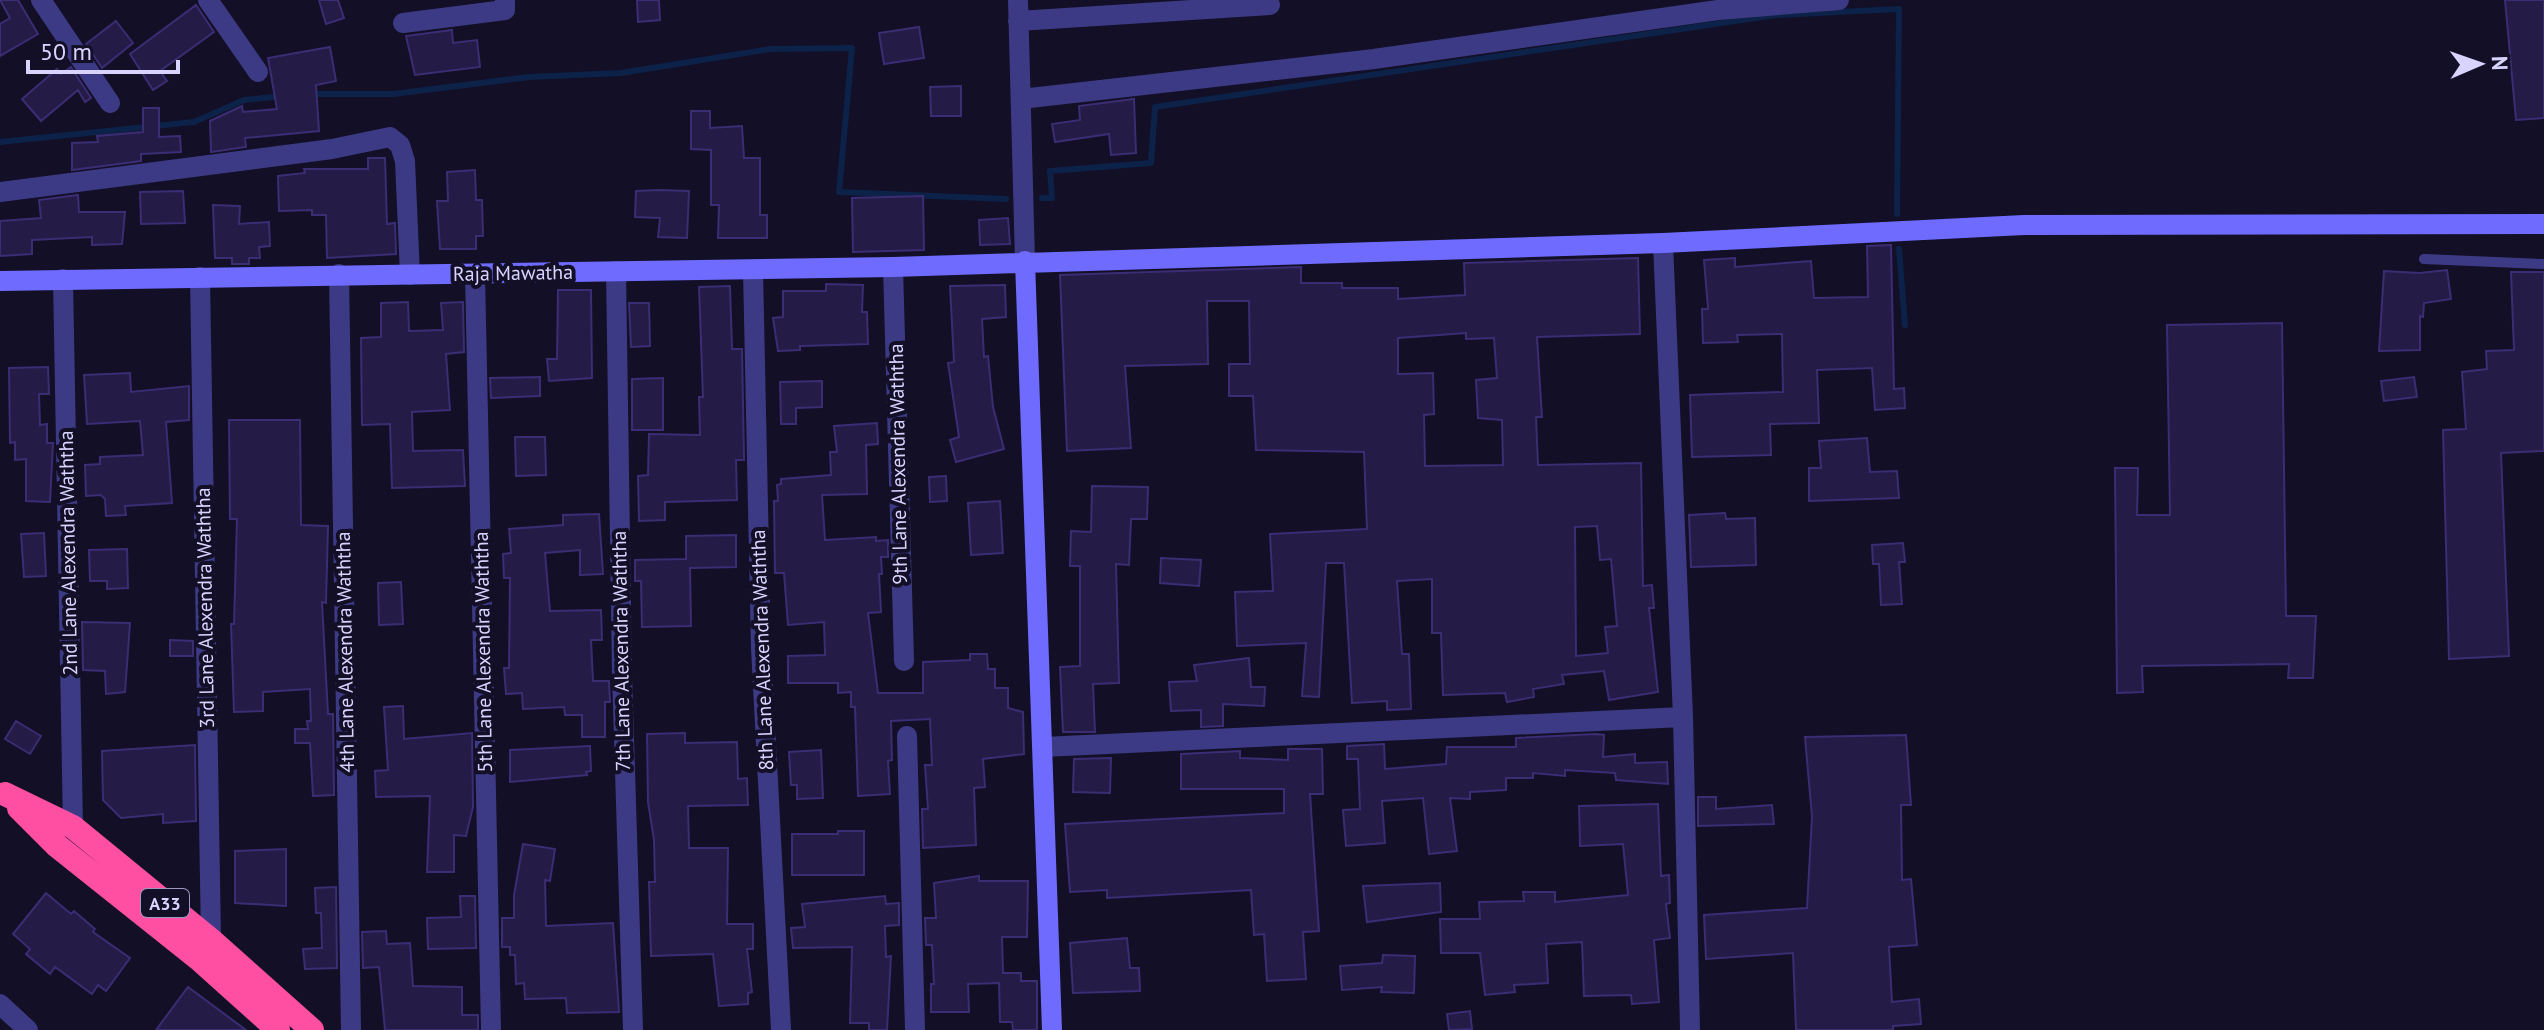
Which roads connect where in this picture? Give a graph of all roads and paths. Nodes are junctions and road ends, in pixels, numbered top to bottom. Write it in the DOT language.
graph roads {
  1 [pos="41,0"];
  2 [pos="208,0"];
  3 [pos="505,0"];
  4 [pos="1839,0"];
  5 [pos="1270,5"];
  6 [pos="1018,10"];
  7 [pos="403,23"];
  8 [pos="258,72"];
  9 [pos="1021,99"];
  10 [pos="110,103"];
  11 [pos="0,192"];
  12 [pos="2544,224"];
  13 [pos="1663,243"];
  14 [pos="2424,259"];
  15 [pos="1025,261"];
  16 [pos="2544,264"];
  17 [pos="893,267"];
  18 [pos="753,270"];
  19 [pos="616,271"];
  20 [pos="339,274"];
  21 [pos="475,274"];
  22 [pos="410,275"];
  23 [pos="200,277"];
  24 [pos="63,279"];
  25 [pos="0,281"];
  26 [pos="904,661"];
  27 [pos="1683,717"];
  28 [pos="907,736"];
  29 [pos="1043,747"];
  30 [pos="3,792"];
  31 [pos="73,827"];
  32 [pos="211,940"];
  33 [pos="0,1004"];
  34 [pos="28,1030"];
  35 [pos="278,1030"];
  36 [pos="312,1030"];
  37 [pos="351,1030"];
  38 [pos="491,1030"];
  39 [pos="633,1030"];
  40 [pos="781,1030"];
  41 [pos="915,1030"];
  42 [pos="1052,1030"];
  43 [pos="1690,1030"];
  1 -- 10 [label="street"];
  2 -- 8 [label="street"];
  3 -- 7 [label="street"];
  4 -- 9 [label="street"];
  5 -- 6 [label="street"];
  6 -- 9 [label="street"];
  9 -- 15 [label="street"];
  11 -- 22 [label="street"];
  12 -- 13 [label="street, Raja Mawatha"];
  13 -- 15 [label="street, Raja Mawatha"];
  13 -- 27 [label="street"];
  14 -- 16 [label="lane"];
  15 -- 17 [label="street, Raja Mawatha"];
  15 -- 29 [label="street"];
  17 -- 18 [label="street, Raja Mawatha"];
  17 -- 26 [label="street, 9th Lane Alexendra Waththa"];
  18 -- 19 [label="street, Raja Mawatha"];
  18 -- 40 [label="street, 8th Lane Alexendra Waththa"];
  19 -- 21 [label="street, Raja Mawatha"];
  19 -- 39 [label="street, 7th Lane Alexendra Waththa"];
  20 -- 22 [label="street, Raja Mawatha"];
  20 -- 23 [label="street, Raja Mawatha"];
  20 -- 37 [label="street, 4th Lane Alexendra Waththa"];
  21 -- 22 [label="street, Raja Mawatha"];
  21 -- 38 [label="street, 5th Lane Alexendra Waththa"];
  23 -- 24 [label="street, Raja Mawatha"];
  23 -- 32 [label="street, 3rd Lane Alexendra Waththa"];
  24 -- 25 [label="street, Raja Mawatha"];
  24 -- 31 [label="street, 2nd Lane Alexendra Waththa"];
  27 -- 29 [label="street"];
  27 -- 43 [label="street"];
  28 -- 41 [label="street"];
  29 -- 42 [label="street"];
  30 -- 31 [label="highway, A33"];
  30 -- 35 [label="highway, A33"];
  31 -- 32 [label="highway, A33"];
  32 -- 36 [label="highway, A33"];
  33 -- 34 [label="street"];
}
